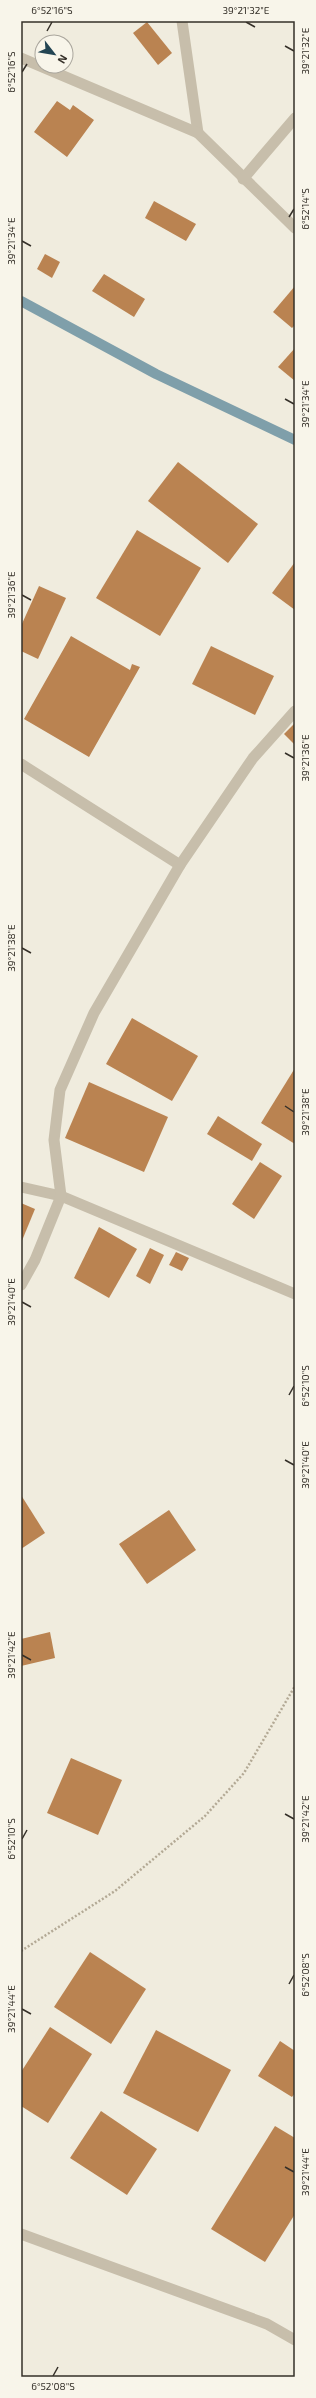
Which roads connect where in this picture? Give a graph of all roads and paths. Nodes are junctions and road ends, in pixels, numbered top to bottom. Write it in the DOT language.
graph roads {
  1 [pos="182,21"];
  2 [pos="21,58"];
  3 [pos="295,118"];
  4 [pos="198,132"];
  5 [pos="243,179"];
  6 [pos="295,228"];
  7 [pos="295,711"];
  8 [pos="21,764"];
  9 [pos="180,865"];
  10 [pos="21,1187"];
  11 [pos="60,1196"];
  12 [pos="21,1285"];
  13 [pos="295,1294"];
  14 [pos="295,1686"];
  15 [pos="21,1951"];
  16 [pos="21,2234"];
  17 [pos="295,2340"];
  1 -- 4 [label="street"];
  2 -- 4 [label="street"];
  3 -- 5 [label="street"];
  4 -- 5 [label="street"];
  5 -- 6 [label="street"];
  7 -- 9 [label="street"];
  8 -- 9 [label="street"];
  9 -- 11 [label="street"];
  10 -- 11 [label="street"];
  11 -- 12 [label="street"];
  11 -- 13 [label="street"];
  14 -- 15 [label="path"];
  16 -- 17 [label="street"];
}
